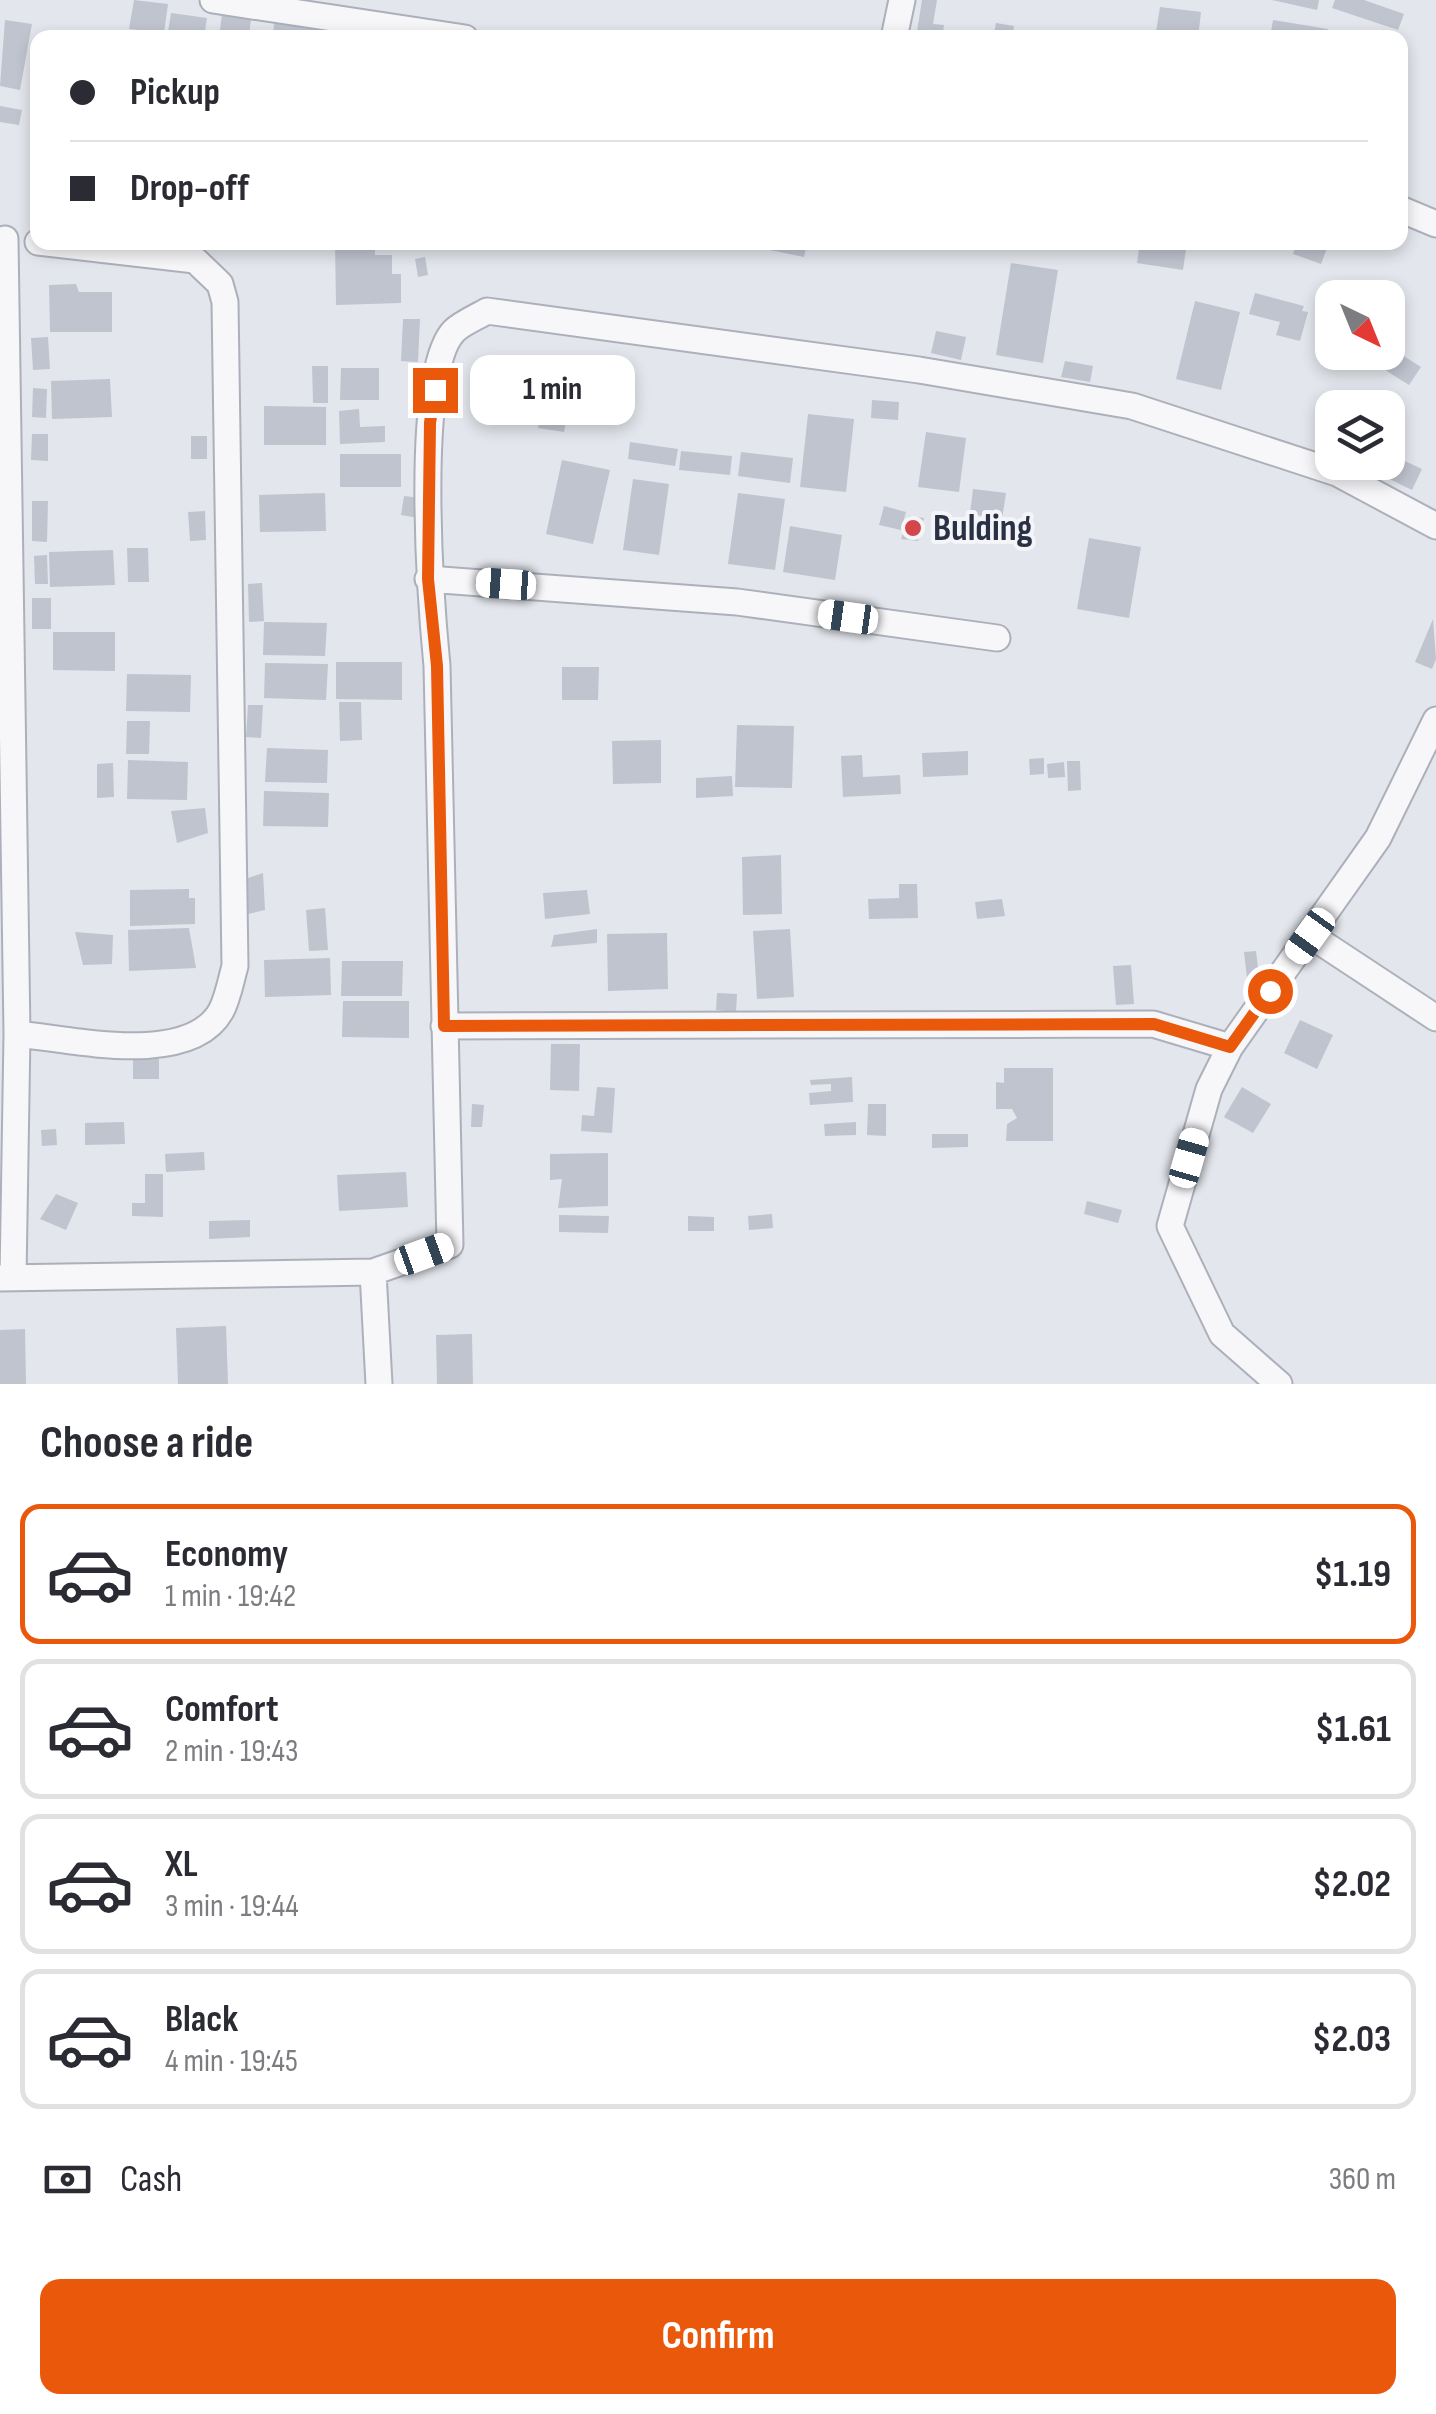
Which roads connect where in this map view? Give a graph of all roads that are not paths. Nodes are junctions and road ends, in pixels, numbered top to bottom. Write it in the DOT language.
graph roads {
  1 [pos="213,0"];
  2 [pos="902,0"];
  3 [pos="412,30"];
  4 [pos="896,30"];
  5 [pos="1408,212"];
  6 [pos="1436,224"];
  7 [pos="3,239"];
  8 [pos="30,241"];
  9 [pos="108,250"];
  10 [pos="1436,526"];
  11 [pos="428,579"];
  12 [pos="997,638"];
  13 [pos="1436,720"];
  14 [pos="1310,936"];
  15 [pos="1436,1018"];
  16 [pos="444,1026"];
  17 [pos="17,1034"];
  18 [pos="1230,1047"];
  19 [pos="373,1272"];
  20 [pos="6,1278"];
  21 [pos="379,1384"];
  22 [pos="1279,1384"];
  1 -- 3 [label="street"];
  2 -- 4 [label="street"];
  5 -- 6 [label="street"];
  7 -- 8 [label="street"];
  7 -- 17 [label="street"];
  9 -- 17 [label="street"];
  10 -- 11 [label="street"];
  11 -- 12 [label="street"];
  11 -- 16 [label="street"];
  13 -- 14 [label="street"];
  14 -- 15 [label="street"];
  14 -- 18 [label="street"];
  16 -- 18 [label="street"];
  16 -- 19 [label="street"];
  17 -- 20 [label="street"];
  18 -- 22 [label="street"];
  19 -- 20 [label="street"];
  19 -- 21 [label="street"];
}
